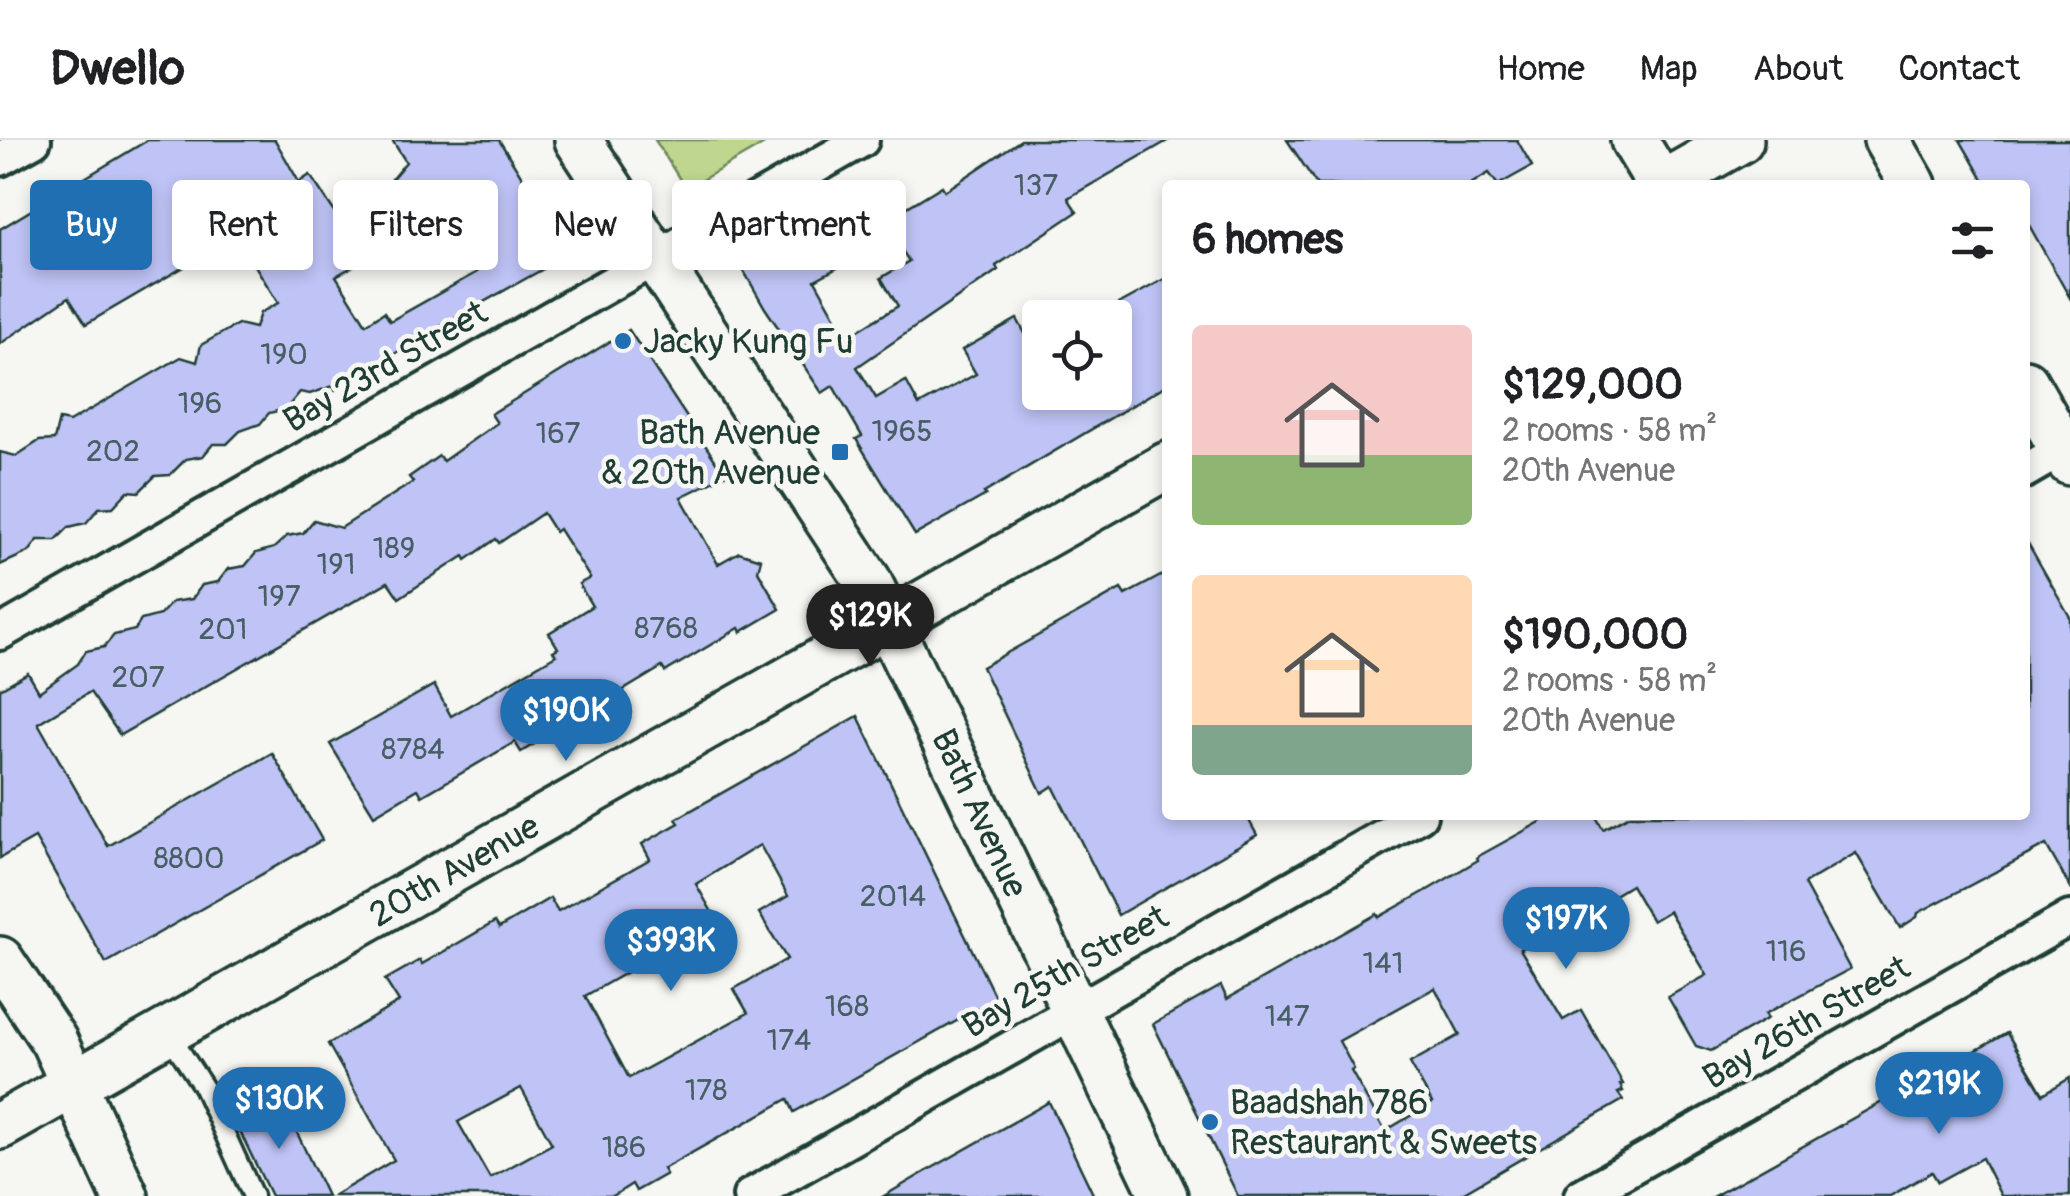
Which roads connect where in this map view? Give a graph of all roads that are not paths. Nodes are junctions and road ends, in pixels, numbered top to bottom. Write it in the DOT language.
graph roads {
  1 [pos="34,140"];
  2 [pos="578,140"];
  3 [pos="862,140"];
  4 [pos="1634,140"];
  5 [pos="1740,140"];
  6 [pos="1887,140"];
  7 [pos="0,160"];
  8 [pos="1658,180"];
  9 [pos="1670,180"];
  10 [pos="1910,180"];
  11 [pos="656,257"];
  12 [pos="2030,395"];
  13 [pos="2057,457"];
  14 [pos="1162,467"];
  15 [pos="888,622"];
  16 [pos="0,633"];
  17 [pos="1411,820"];
  18 [pos="2070,918"];
  19 [pos="0,960"];
  20 [pos="1074,1011"];
  21 [pos="168,1033"];
  22 [pos="75,1085"];
  23 [pos="0,1126"];
  24 [pos="125,1196"];
  25 [pos="253,1196"];
  26 [pos="750,1196"];
  27 [pos="1164,1196"];
  28 [pos="1580,1196"];
  1 -- 7 [label="street"];
  2 -- 11 [label="street, Bath Avenue"];
  3 -- 11 [label="street, Bay 23rd Street"];
  4 -- 8 [label="street"];
  5 -- 9 [label="street"];
  6 -- 10 [label="street"];
  11 -- 15 [label="street, Bath Avenue"];
  11 -- 16 [label="street, Bay 23rd Street"];
  12 -- 13 [label="street"];
  14 -- 15 [label="street, 20th Avenue"];
  15 -- 20 [label="street, Bath Avenue"];
  15 -- 21 [label="street, 20th Avenue"];
  17 -- 20 [label="street, Bay 25th Street"];
  18 -- 28 [label="street, Bay 26th Street"];
  19 -- 22 [label="street"];
  20 -- 26 [label="street, Bay 25th Street"];
  20 -- 27 [label="street, Bath Avenue"];
  21 -- 22 [label="street, 20th Avenue"];
  21 -- 25 [label="lane"];
  22 -- 23 [label="street, 20th Avenue"];
  22 -- 24 [label="street"];
}
